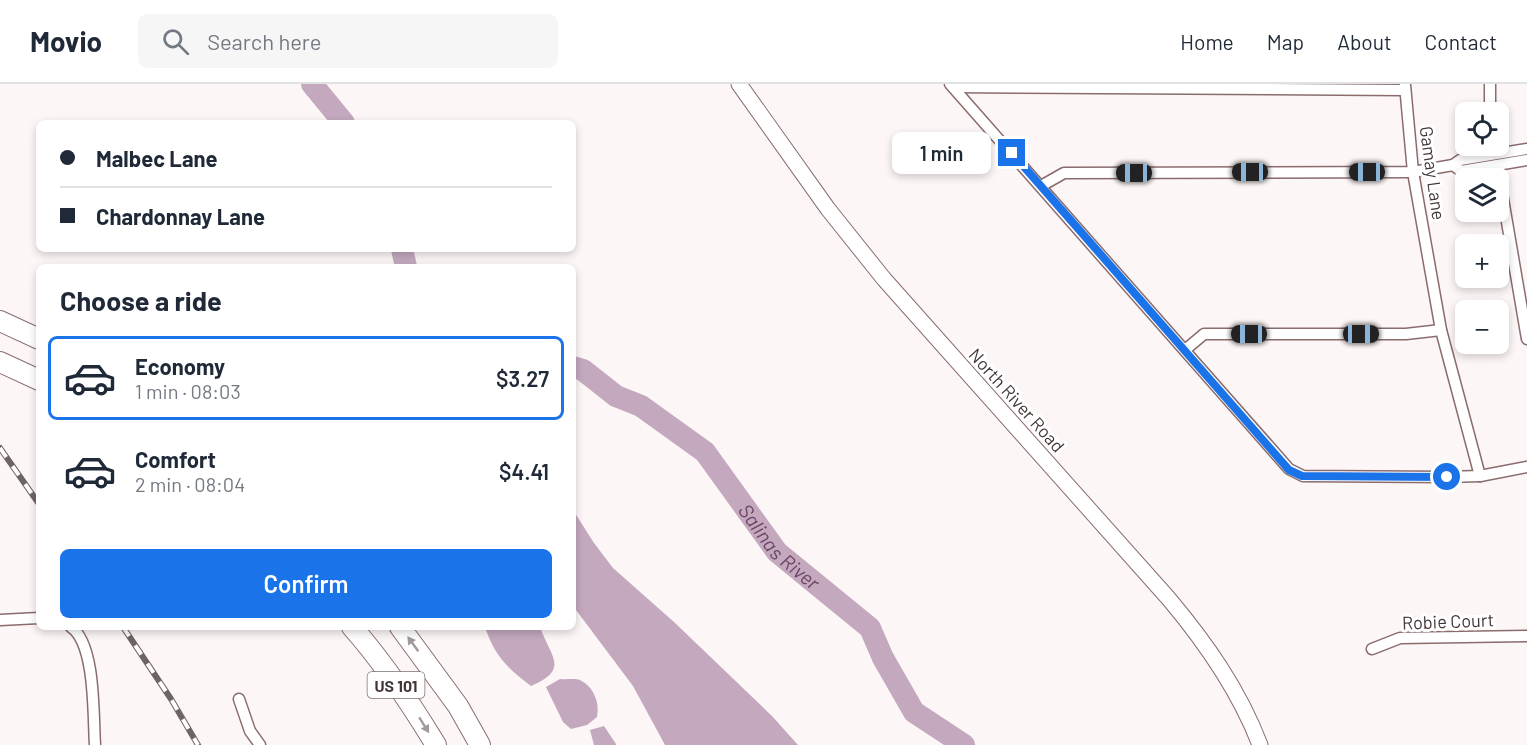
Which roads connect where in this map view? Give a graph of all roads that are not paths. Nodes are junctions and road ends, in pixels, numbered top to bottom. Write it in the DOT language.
graph roads {
  1 [pos="739,84"];
  2 [pos="1490,84"];
  3 [pos="951,86"];
  4 [pos="1405,87"];
  5 [pos="1490,102"];
  6 [pos="1527,149"];
  7 [pos="1527,160"];
  8 [pos="1453,165"];
  9 [pos="1413,172"];
  10 [pos="1041,186"];
  11 [pos="1507,222"];
  12 [pos="3,322"];
  13 [pos="1441,330"];
  14 [pos="36,338"];
  15 [pos="1527,339"];
  16 [pos="1185,350"];
  17 [pos="0,362"];
  18 [pos="36,378"];
  19 [pos="1527,467"];
  20 [pos="1480,476"];
  21 [pos="36,618"];
  22 [pos="0,620"];
  23 [pos="74,630"];
  24 [pos="354,630"];
  25 [pos="402,630"];
  26 [pos="1527,636"];
  27 [pos="1372,649"];
  28 [pos="238,699"];
  29 [pos="94,745"];
  30 [pos="260,745"];
  31 [pos="436,745"];
  32 [pos="480,745"];
  33 [pos="1260,745"];
  1 -- 33 [label="main road, North River Road"];
  2 -- 5 [label="street"];
  3 -- 4 [label="street"];
  3 -- 10 [label="street"];
  4 -- 9 [label="street, Gamay Lane"];
  6 -- 8 [label="street"];
  7 -- 8 [label="street"];
  8 -- 9 [label="street"];
  9 -- 10 [label="street"];
  9 -- 13 [label="street, Gamay Lane"];
  10 -- 16 [label="street"];
  11 -- 15 [label="street"];
  12 -- 14 [label="highway"];
  13 -- 16 [label="street"];
  13 -- 20 [label="street, Gamay Lane"];
  16 -- 20 [label="street"];
  17 -- 18 [label="highway"];
  19 -- 20 [label="street"];
  21 -- 22 [label="street"];
  23 -- 29 [label="street"];
  24 -- 31 [label="highway, US 101, one-way"];
  32 -- 25 [label="highway, US 101, one-way"];
  26 -- 27 [label="street, Robie Court"];
  28 -- 30 [label="street"];
}
